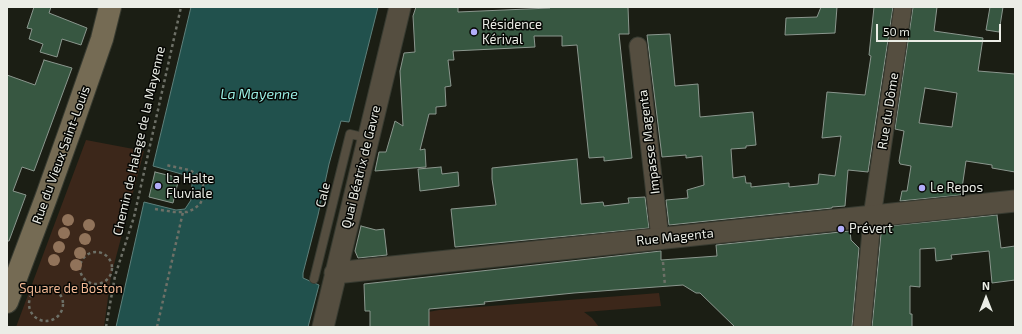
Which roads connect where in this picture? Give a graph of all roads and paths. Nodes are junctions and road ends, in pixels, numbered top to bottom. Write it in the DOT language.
graph roads {
  1 [pos="110,7"];
  2 [pos="181,7"];
  3 [pos="400,7"];
  4 [pos="903,7"];
  5 [pos="638,46"];
  6 [pos="368,138"];
  7 [pos="166,165"];
  8 [pos="1015,201"];
  9 [pos="155,209"];
  10 [pos="183,212"];
  11 [pos="872,216"];
  12 [pos="660,238"];
  13 [pos="663,262"];
  14 [pos="112,270"];
  15 [pos="117,272"];
  16 [pos="335,273"];
  17 [pos="314,278"];
  18 [pos="665,286"];
  19 [pos="62,298"];
  20 [pos="7,302"];
  21 [pos="106,327"];
  22 [pos="157,327"];
  23 [pos="323,327"];
  24 [pos="862,327"];
  1 -- 20 [label="main road, Rue du Vieux Saint-Louis"];
  2 -- 15 [label="path, Chemin de Halage de la Mayenne"];
  3 -- 6 [label="street, Quai Béatrix de Gavre"];
  4 -- 11 [label="street, Rue du Dôme"];
  5 -- 12 [label="street, Impasse Magenta"];
  6 -- 16 [label="street, Quai Béatrix de Gavre"];
  6 -- 17 [label="lane, Cale"];
  7 -- 10 [label="path"];
  8 -- 11 [label="street, Rue Magenta"];
  9 -- 10 [label="path"];
  10 -- 22 [label="path"];
  11 -- 12 [label="street, Rue Magenta"];
  11 -- 24 [label="street, Rue du Dôme"];
  12 -- 16 [label="street, Rue Magenta"];
  13 -- 18 [label="path"];
  14 -- 14 [label="path"];
  14 -- 15 [label="path"];
  15 -- 21 [label="path, Chemin de Halage de la Mayenne"];
  16 -- 23 [label="street, Quai Béatrix de Gavre"];
  19 -- 19 [label="path"];
}
